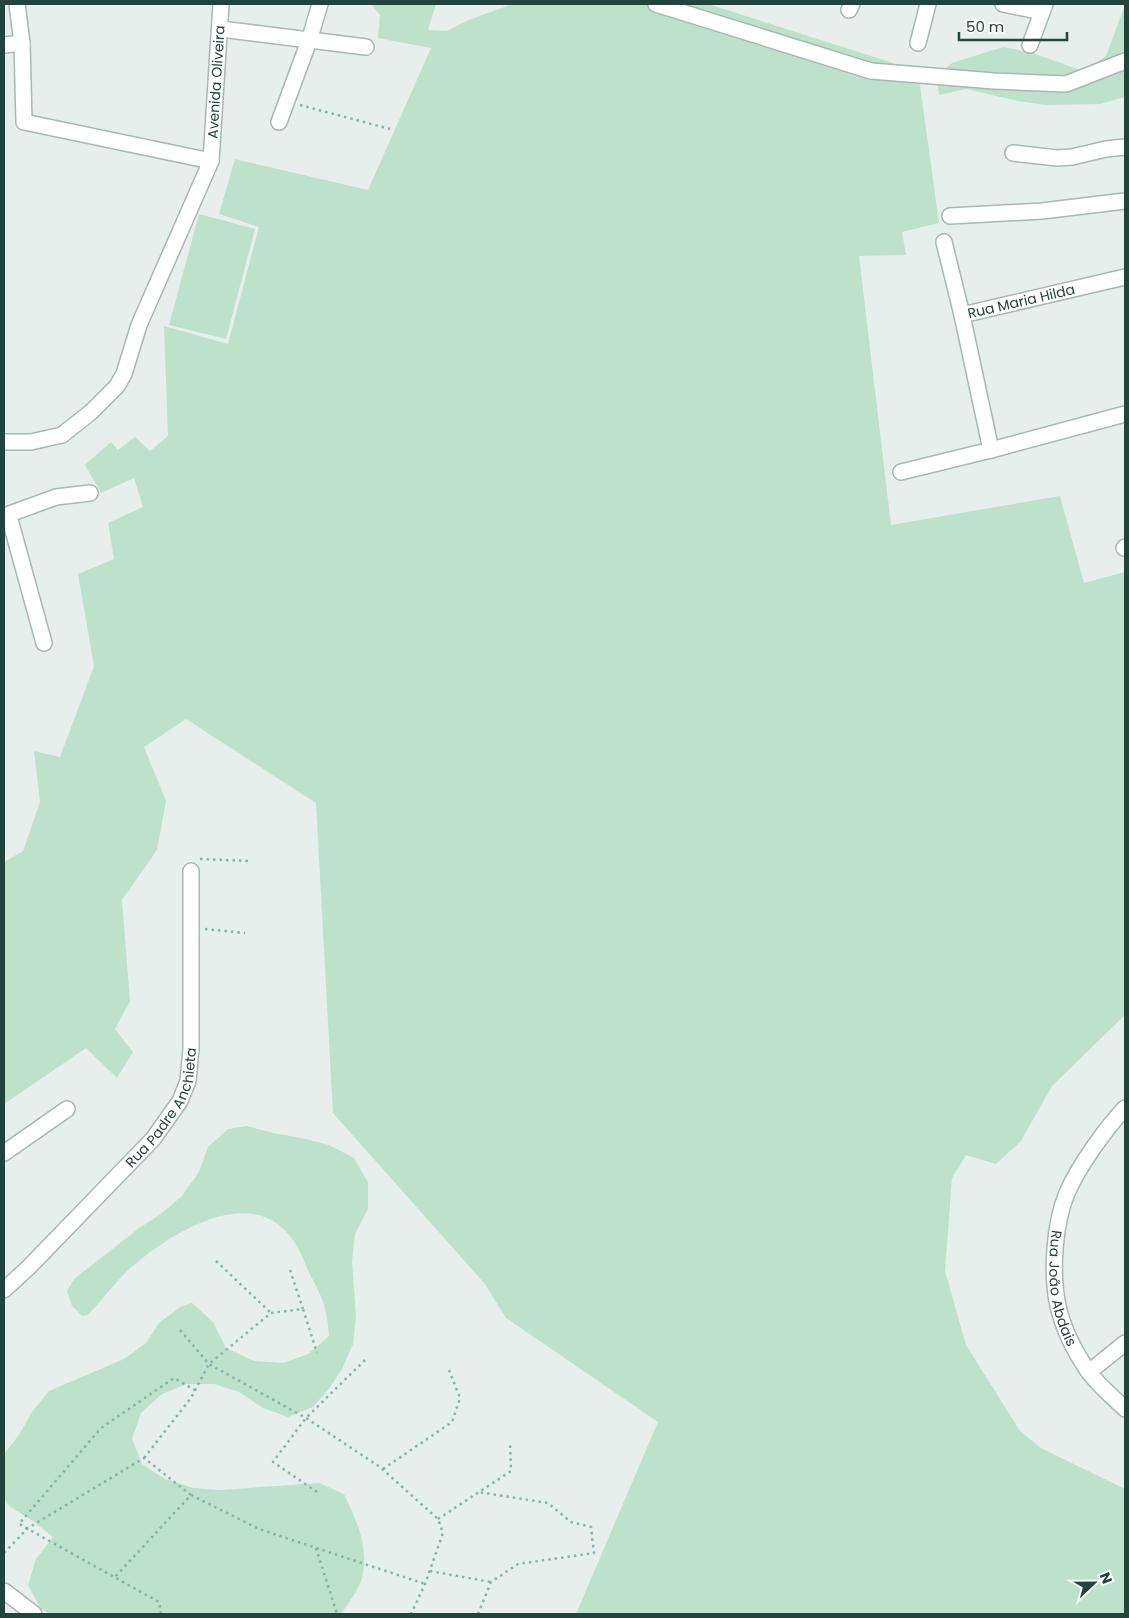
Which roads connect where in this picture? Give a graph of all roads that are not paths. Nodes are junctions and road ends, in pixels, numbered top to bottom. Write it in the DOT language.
graph roads {
  1 [pos="17,4"];
  2 [pos="221,4"];
  3 [pos="320,4"];
  4 [pos="656,4"];
  5 [pos="928,4"];
  6 [pos="1003,4"];
  7 [pos="1044,8"];
  8 [pos="221,29"];
  9 [pos="309,41"];
  10 [pos="22,43"];
  11 [pos="918,43"];
  12 [pos="4,45"];
  13 [pos="1030,46"];
  14 [pos="366,47"];
  15 [pos="1125,61"];
  16 [pos="278,122"];
  17 [pos="1125,147"];
  18 [pos="1012,153"];
  19 [pos="211,161"];
  20 [pos="1125,201"];
  21 [pos="950,216"];
  22 [pos="944,242"];
  23 [pos="1125,277"];
  24 [pos="962,315"];
  25 [pos="1125,414"];
  26 [pos="4,442"];
  27 [pos="991,450"];
  28 [pos="901,472"];
  29 [pos="90,492"];
  30 [pos="6,516"];
  31 [pos="44,644"];
  32 [pos="191,871"];
  33 [pos="1125,1108"];
  34 [pos="67,1109"];
  35 [pos="4,1153"];
  36 [pos="4,1290"];
  37 [pos="1125,1343"];
  38 [pos="1089,1372"];
  39 [pos="1125,1409"];
  40 [pos="4,1591"];
  41 [pos="34,1614"];
  1 -- 10 [label="street"];
  2 -- 8 [label="street, Avenida Oliveira"];
  3 -- 9 [label="street"];
  4 -- 15 [label="street"];
  5 -- 11 [label="street"];
  6 -- 7 [label="street"];
  7 -- 13 [label="street"];
  8 -- 9 [label="street"];
  8 -- 19 [label="street, Avenida Oliveira"];
  9 -- 14 [label="street"];
  9 -- 16 [label="street"];
  10 -- 12 [label="street"];
  10 -- 19 [label="street"];
  17 -- 18 [label="street"];
  19 -- 26 [label="street, Avenida Oliveira"];
  20 -- 21 [label="street"];
  22 -- 24 [label="street, Rua Maria Hilda"];
  23 -- 24 [label="street, Rua Maria Hilda"];
  24 -- 27 [label="street"];
  25 -- 27 [label="street"];
  27 -- 28 [label="street"];
  29 -- 30 [label="street"];
  30 -- 31 [label="street"];
  32 -- 36 [label="street, Rua Padre Anchieta"];
  33 -- 38 [label="street, Rua João Abdais"];
  34 -- 35 [label="street"];
  37 -- 38 [label="street"];
  38 -- 39 [label="street, Rua João Abdais"];
  40 -- 41 [label="street"];
}
